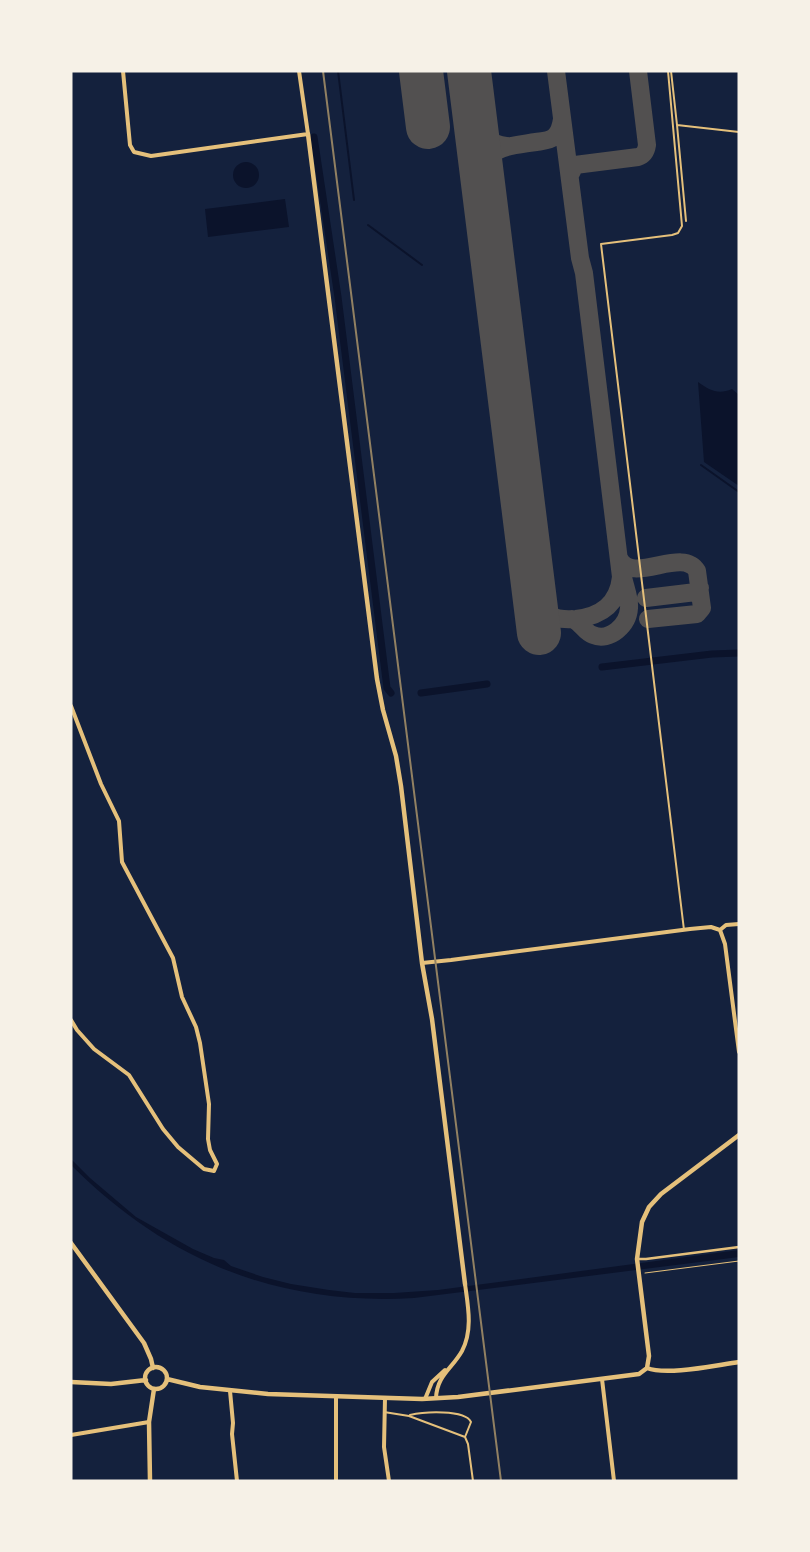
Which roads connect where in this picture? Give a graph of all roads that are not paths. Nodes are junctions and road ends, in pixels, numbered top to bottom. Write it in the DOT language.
graph roads {
  1 [pos="122,71"];
  2 [pos="299,71"];
  3 [pos="670,71"];
  4 [pos="677,125"];
  5 [pos="739,132"];
  6 [pos="308,134"];
  7 [pos="686,221"];
  8 [pos="71,706"];
  9 [pos="739,924"];
  10 [pos="684,930"];
  11 [pos="720,930"];
  12 [pos="422,962"];
  13 [pos="71,1020"];
  14 [pos="739,1052"];
  15 [pos="739,1135"];
  16 [pos="71,1243"];
  17 [pos="739,1248"];
  18 [pos="637,1260"];
  19 [pos="465,1284"];
  20 [pos="739,1362"];
  21 [pos="451,1365"];
  22 [pos="153,1368"];
  23 [pos="647,1368"];
  24 [pos="167,1379"];
  25 [pos="602,1379"];
  26 [pos="146,1380"];
  27 [pos="71,1382"];
  28 [pos="154,1389"];
  29 [pos="230,1391"];
  30 [pos="336,1396"];
  31 [pos="385,1398"];
  32 [pos="436,1398"];
  33 [pos="424,1399"];
  34 [pos="384,1412"];
  35 [pos="409,1416"];
  36 [pos="149,1422"];
  37 [pos="71,1435"];
  38 [pos="465,1437"];
  39 [pos="150,1481"];
  40 [pos="237,1481"];
  41 [pos="336,1481"];
  42 [pos="389,1481"];
  43 [pos="473,1481"];
  44 [pos="614,1481"];
  1 -- 6 [label="street"];
  2 -- 6 [label="street"];
  3 -- 4 [label="lane"];
  3 -- 10 [label="lane"];
  4 -- 5 [label="lane"];
  4 -- 7 [label="lane"];
  6 -- 12 [label="street"];
  8 -- 13 [label="street"];
  9 -- 11 [label="street"];
  10 -- 11 [label="street"];
  10 -- 12 [label="street"];
  11 -- 14 [label="street"];
  12 -- 19 [label="street"];
  15 -- 18 [label="street"];
  16 -- 22 [label="street"];
  17 -- 18 [label="street"];
  18 -- 23 [label="street"];
  19 -- 21 [label="street"];
  20 -- 23 [label="street"];
  21 -- 32 [label="street"];
  21 -- 33 [label="street"];
  22 -- 24 [label="street"];
  22 -- 26 [label="street"];
  23 -- 25 [label="street"];
  24 -- 28 [label="street"];
  24 -- 29 [label="street"];
  25 -- 32 [label="street"];
  25 -- 44 [label="street"];
  26 -- 27 [label="street"];
  26 -- 28 [label="street"];
  28 -- 36 [label="street"];
  29 -- 30 [label="street"];
  29 -- 40 [label="street"];
  30 -- 31 [label="street"];
  30 -- 41 [label="street"];
  31 -- 33 [label="street"];
  31 -- 34 [label="street"];
  32 -- 33 [label="street"];
  34 -- 35 [label="lane"];
  34 -- 42 [label="street"];
  35 -- 38 [label="lane"];
  35 -- 38 [label="lane"];
  36 -- 37 [label="street"];
  36 -- 39 [label="street"];
  38 -- 43 [label="lane"];
}
